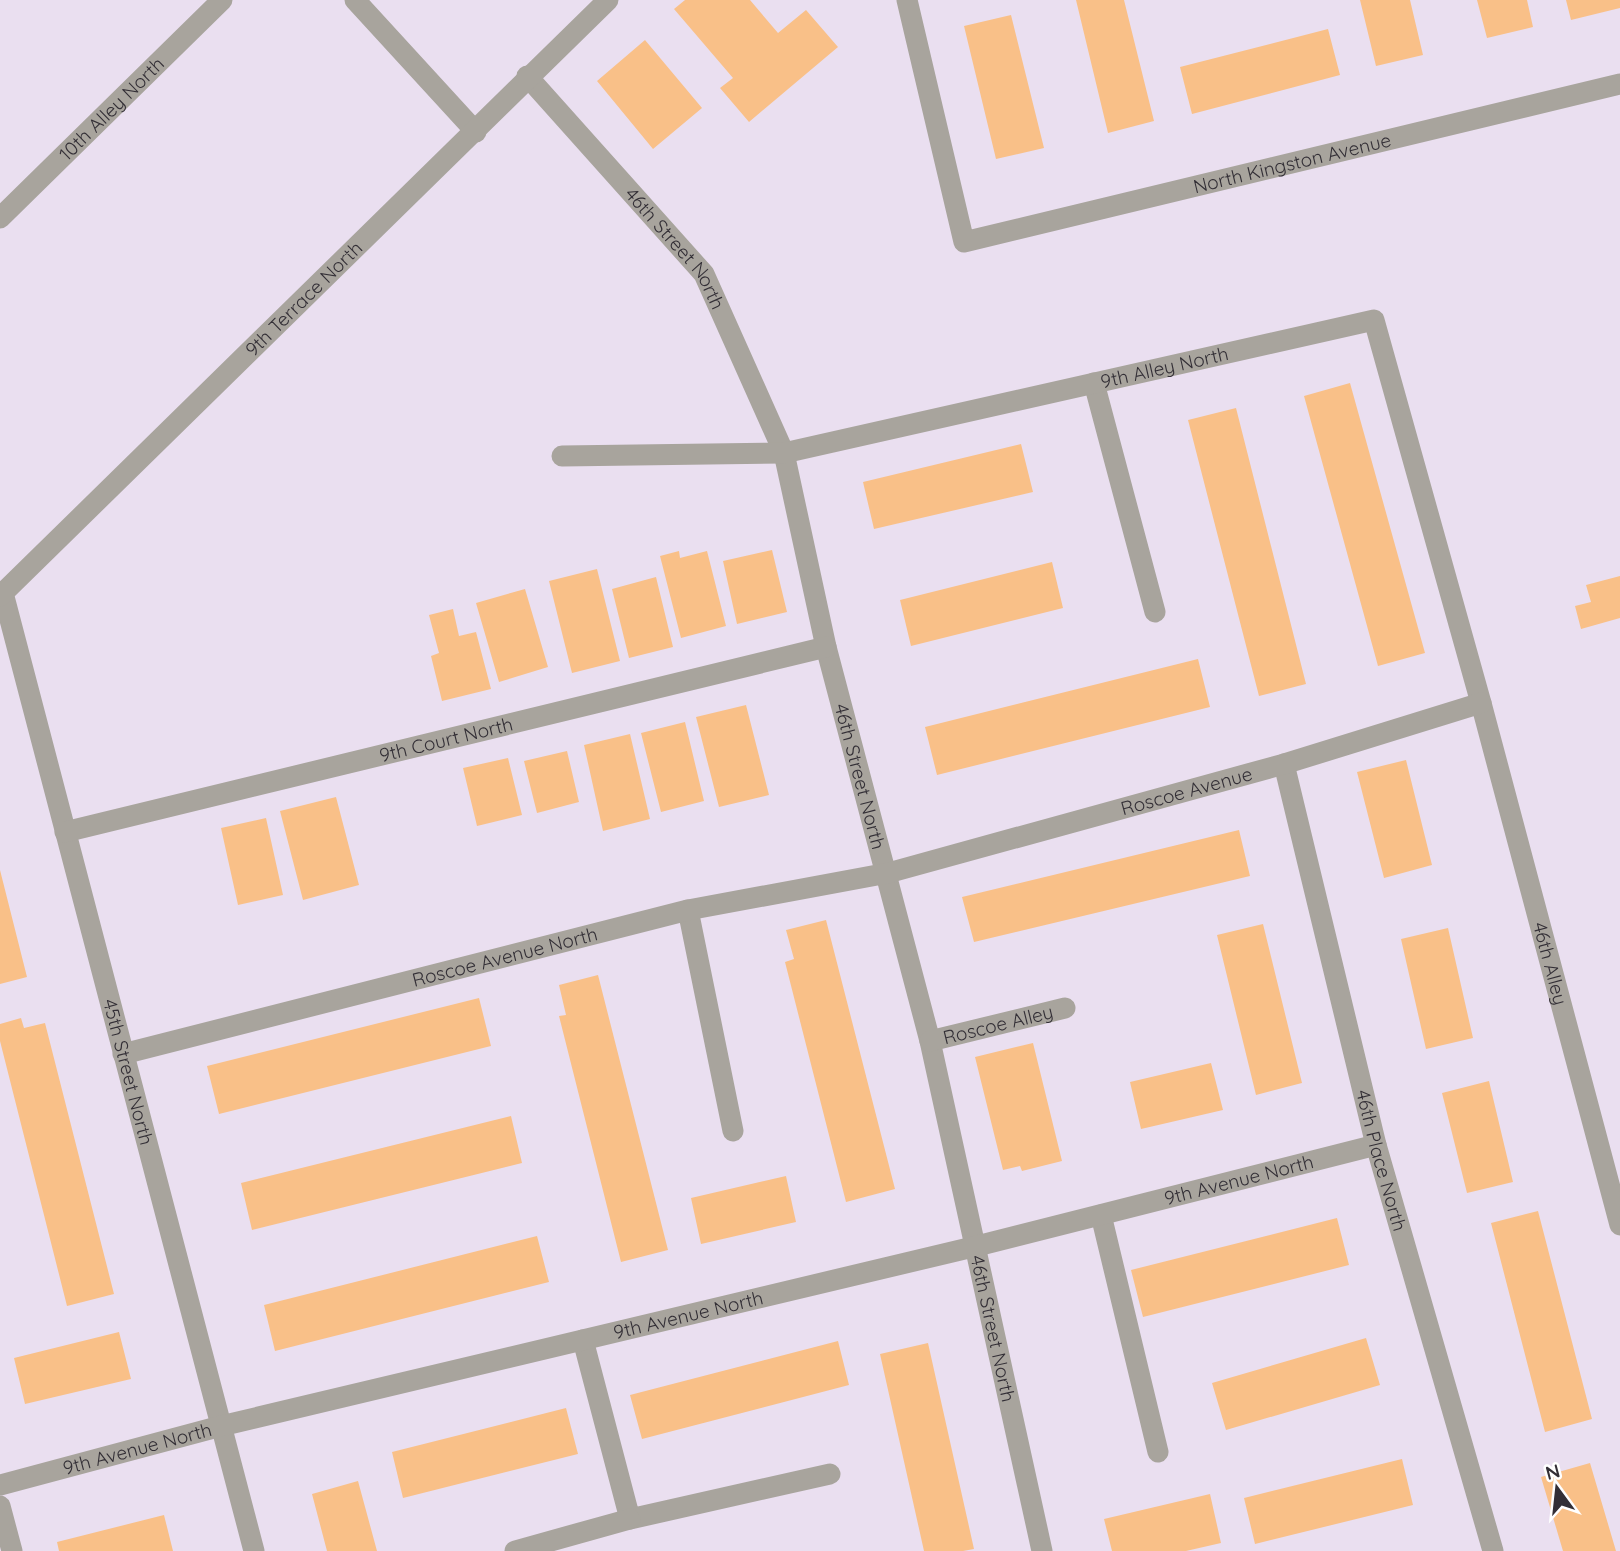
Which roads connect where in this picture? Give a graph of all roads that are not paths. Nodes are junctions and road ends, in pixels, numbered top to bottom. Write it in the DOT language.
graph roads {
  1 [pos="222,0"];
  2 [pos="355,0"];
  3 [pos="607,0"];
  4 [pos="908,0"];
  5 [pos="527,75"];
  6 [pos="1620,84"];
  7 [pos="476,132"];
  8 [pos="0,218"];
  9 [pos="1094,383"];
  10 [pos="784,453"];
  11 [pos="562,456"];
  12 [pos="1,595"];
  13 [pos="1155,612"];
  14 [pos="826,647"];
  15 [pos="1481,703"];
  16 [pos="1284,764"];
  17 [pos="65,832"];
  18 [pos="888,873"];
  19 [pos="688,910"];
  20 [pos="1065,1008"];
  21 [pos="930,1041"];
  22 [pos="123,1054"];
  23 [pos="733,1131"];
  24 [pos="1377,1145"];
  25 [pos="1101,1215"];
  26 [pos="1620,1224"];
  27 [pos="973,1247"];
  28 [pos="583,1340"];
  29 [pos="222,1426"];
  30 [pos="1158,1452"];
  31 [pos="830,1474"];
  32 [pos="0,1489"];
  33 [pos="629,1520"];
  34 [pos="12,1551"];
  35 [pos="254,1551"];
  36 [pos="515,1551"];
  37 [pos="1042,1551"];
  38 [pos="1493,1551"];
  1 -- 8 [label="street, 10th Alley North"];
  2 -- 7 [label="street"];
  3 -- 5 [label="street, 9th Terrace North"];
  4 -- 6 [label="street, North Kingston Avenue"];
  5 -- 7 [label="street, 9th Terrace North"];
  5 -- 10 [label="street, 46th Street North"];
  7 -- 12 [label="street, 9th Terrace North"];
  9 -- 10 [label="street, 9th Alley North"];
  9 -- 13 [label="street"];
  9 -- 15 [label="street, 9th Alley North"];
  10 -- 11 [label="street, 9th Alley North"];
  10 -- 14 [label="street, 46th Street North"];
  12 -- 17 [label="street, 45th Street North"];
  14 -- 17 [label="street, 9th Court North"];
  14 -- 18 [label="street, 46th Street North"];
  15 -- 16 [label="street, Roscoe Avenue"];
  15 -- 26 [label="street, 46th Alley"];
  16 -- 18 [label="street, Roscoe Avenue"];
  16 -- 24 [label="street, 46th Place North"];
  17 -- 22 [label="street, 45th Street North"];
  18 -- 19 [label="street, Roscoe Avenue North"];
  18 -- 21 [label="street, 46th Street North"];
  19 -- 22 [label="street, Roscoe Avenue North"];
  19 -- 23 [label="street"];
  20 -- 21 [label="street, Roscoe Alley"];
  21 -- 27 [label="street, 46th Street North"];
  22 -- 29 [label="street, 45th Street North"];
  24 -- 25 [label="street, 9th Avenue North"];
  24 -- 38 [label="street, 46th Place North"];
  25 -- 27 [label="street, 9th Avenue North"];
  25 -- 30 [label="street"];
  27 -- 28 [label="street, 9th Avenue North"];
  27 -- 37 [label="street, 46th Street North"];
  28 -- 29 [label="street, 9th Avenue North"];
  28 -- 33 [label="street"];
  29 -- 32 [label="street, 9th Avenue North"];
  29 -- 35 [label="street, 45th Street North"];
  31 -- 33 [label="street"];
  32 -- 34 [label="street"];
  33 -- 36 [label="street"];
}
